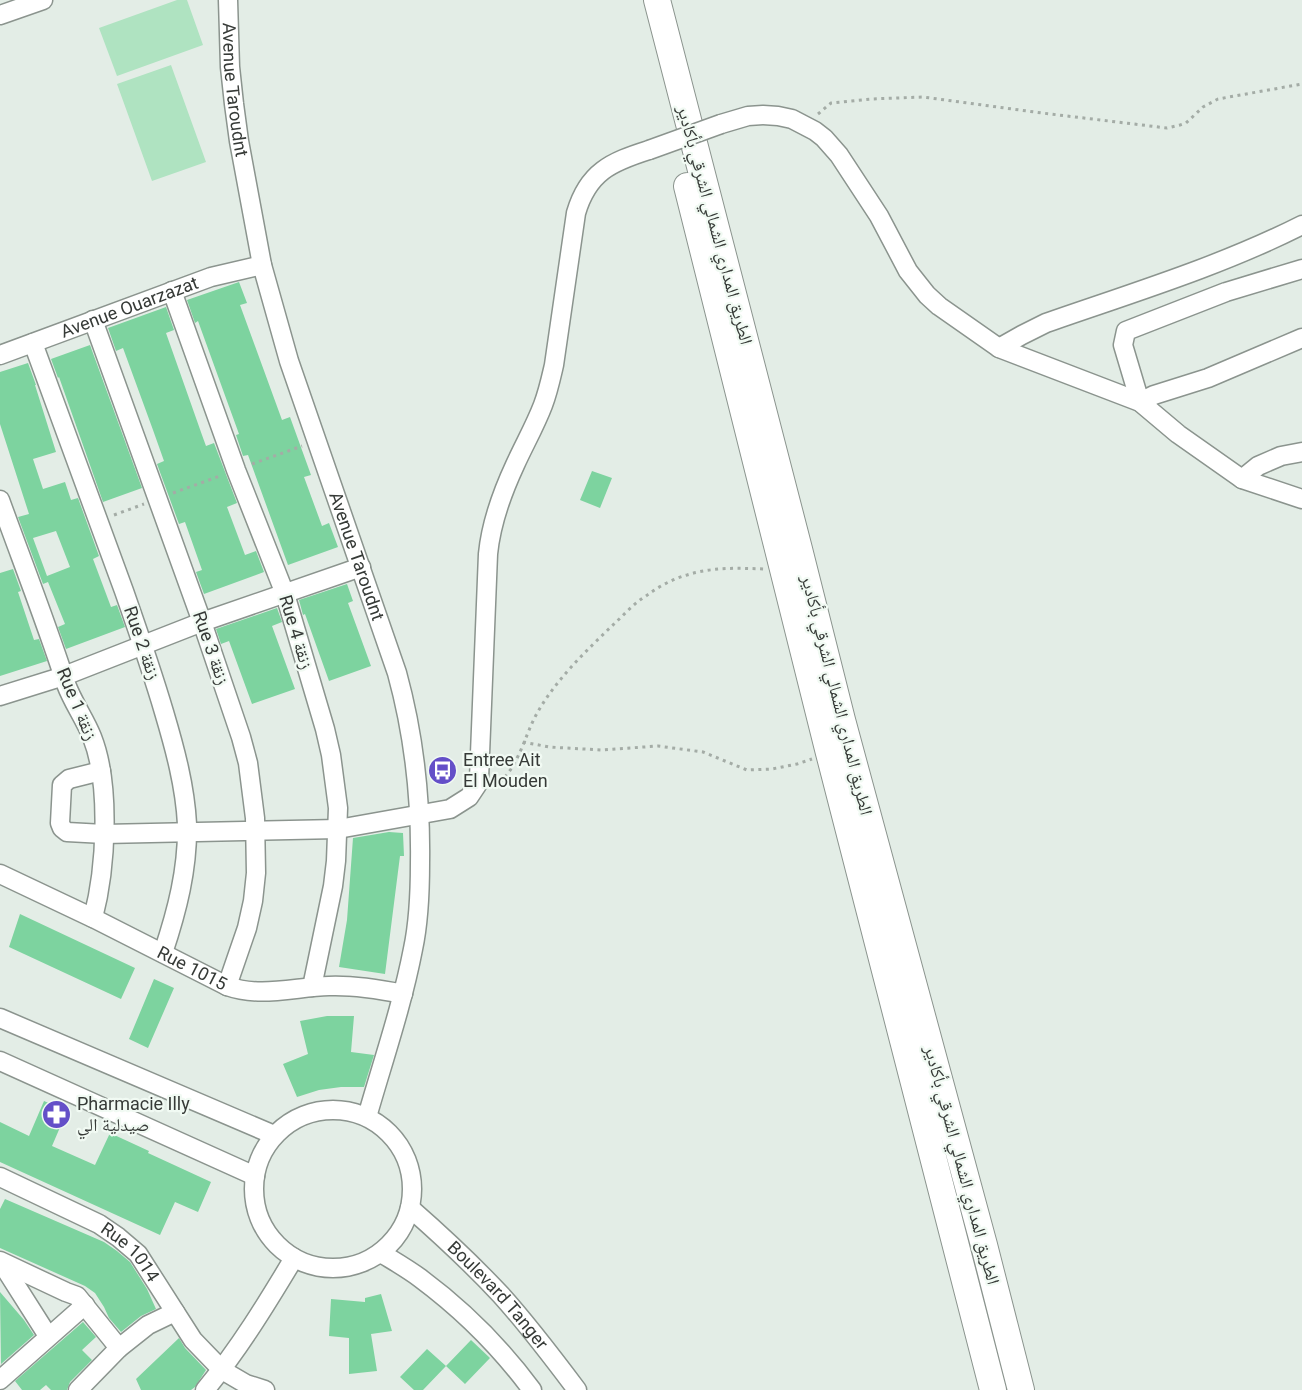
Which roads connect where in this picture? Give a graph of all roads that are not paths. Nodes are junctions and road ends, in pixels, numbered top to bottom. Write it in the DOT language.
graph roads {
  1 [pos="43,0"];
  2 [pos="228,0"];
  3 [pos="639,0"];
  4 [pos="657,0"];
  5 [pos="0,15"];
  6 [pos="1302,225"];
  7 [pos="262,265"];
  8 [pos="1302,269"];
  9 [pos="172,291"];
  10 [pos="93,320"];
  11 [pos="1302,338"];
  12 [pos="33,343"];
  13 [pos="999,348"];
  14 [pos="0,355"];
  15 [pos="1140,402"];
  16 [pos="1302,452"];
  17 [pos="1242,479"];
  18 [pos="1302,499"];
  19 [pos="0,500"];
  20 [pos="362,567"];
  21 [pos="285,594"];
  22 [pos="202,622"];
  23 [pos="143,645"];
  24 [pos="64,676"];
  25 [pos="0,696"];
  26 [pos="101,771"];
  27 [pos="420,813"];
  28 [pos="338,829"];
  29 [pos="256,831"];
  30 [pos="187,832"];
  31 [pos="104,834"];
  32 [pos="0,874"];
  33 [pos="93,918"];
  34 [pos="163,953"];
  35 [pos="227,986"];
  36 [pos="312,987"];
  37 [pos="403,994"];
  38 [pos="0,1018"];
  39 [pos="0,1060"];
  40 [pos="366,1117"];
  41 [pos="274,1135"];
  42 [pos="255,1176"];
  43 [pos="0,1177"];
  44 [pos="410,1208"];
  45 [pos="381,1252"];
  46 [pos="294,1258"];
  47 [pos="0,1261"];
  48 [pos="85,1305"];
  49 [pos="175,1312"];
  50 [pos="48,1336"];
  51 [pos="119,1348"];
  52 [pos="222,1370"];
  53 [pos="0,1380"];
  54 [pos="8,1390"];
  55 [pos="78,1390"];
  56 [pos="205,1390"];
  57 [pos="265,1390"];
  58 [pos="532,1390"];
  59 [pos="577,1390"];
  60 [pos="993,1390"];
  61 [pos="1021,1390"];
  1 -- 5 [label="street"];
  2 -- 7 [label="street, Avenue Taroudnt"];
  3 -- 60 [label="highway, الطريق المداري الشمالي الشرقي بأكادير"];
  4 -- 61 [label="highway, الطريق المداري الشمالي الشرقي بأكادير"];
  6 -- 13 [label="street"];
  7 -- 9 [label="street, Avenue Ouarzazat"];
  7 -- 20 [label="street, Avenue Taroudnt"];
  8 -- 15 [label="street"];
  9 -- 10 [label="street, Avenue Ouarzazat"];
  9 -- 21 [label="street, Rue 4 زنقة"];
  10 -- 12 [label="street, Avenue Ouarzazat"];
  10 -- 22 [label="street, Rue 3 زنقة"];
  11 -- 15 [label="street"];
  12 -- 14 [label="street, Avenue Ouarzazat"];
  12 -- 23 [label="street, Rue 2 زنقة"];
  13 -- 15 [label="street"];
  13 -- 27 [label="street, bridge"];
  15 -- 17 [label="street"];
  16 -- 17 [label="street"];
  17 -- 18 [label="street"];
  19 -- 24 [label="street, Rue 1 زنقة"];
  20 -- 21 [label="street"];
  20 -- 27 [label="street, Avenue Taroudnt"];
  21 -- 22 [label="street"];
  21 -- 28 [label="street, Rue 4 زنقة"];
  22 -- 23 [label="street"];
  22 -- 29 [label="street, Rue 3 زنقة"];
  23 -- 24 [label="street"];
  23 -- 30 [label="street, Rue 2 زنقة"];
  24 -- 25 [label="street"];
  24 -- 26 [label="street, Rue 1 زنقة"];
  26 -- 31 [label="street, Rue 1 زنقة"];
  26 -- 31 [label="street"];
  27 -- 28 [label="street"];
  27 -- 37 [label="street, Avenue Taroudnt"];
  28 -- 29 [label="street"];
  28 -- 36 [label="street, Rue 4 زنقة"];
  29 -- 30 [label="street"];
  29 -- 35 [label="street, Rue 3 زنقة"];
  30 -- 31 [label="street"];
  30 -- 34 [label="street, Rue 2 زنقة"];
  31 -- 33 [label="street, Rue 1 زنقة"];
  32 -- 33 [label="street, Rue 1015"];
  33 -- 34 [label="street, Rue 1015"];
  34 -- 35 [label="street, Rue 1015"];
  35 -- 36 [label="street, Rue 1015"];
  36 -- 37 [label="street, Rue 1015"];
  37 -- 40 [label="street, Avenue Taroudnt"];
  38 -- 41 [label="street"];
  39 -- 42 [label="street"];
  40 -- 41 [label="street"];
  40 -- 44 [label="street"];
  41 -- 42 [label="street"];
  42 -- 46 [label="street"];
  43 -- 49 [label="street, Rue 1014"];
  44 -- 45 [label="street"];
  44 -- 59 [label="street, Boulevard Tanger"];
  45 -- 46 [label="street"];
  45 -- 58 [label="street, Boulevard Tanger"];
  46 -- 52 [label="street"];
  47 -- 48 [label="street"];
  47 -- 50 [label="street"];
  48 -- 50 [label="street"];
  48 -- 51 [label="street"];
  49 -- 51 [label="street"];
  49 -- 52 [label="street, Rue 1014"];
  50 -- 53 [label="street"];
  51 -- 55 [label="street"];
  52 -- 56 [label="street"];
  52 -- 57 [label="street, Rue 1014"];
  53 -- 54 [label="street"];
}
